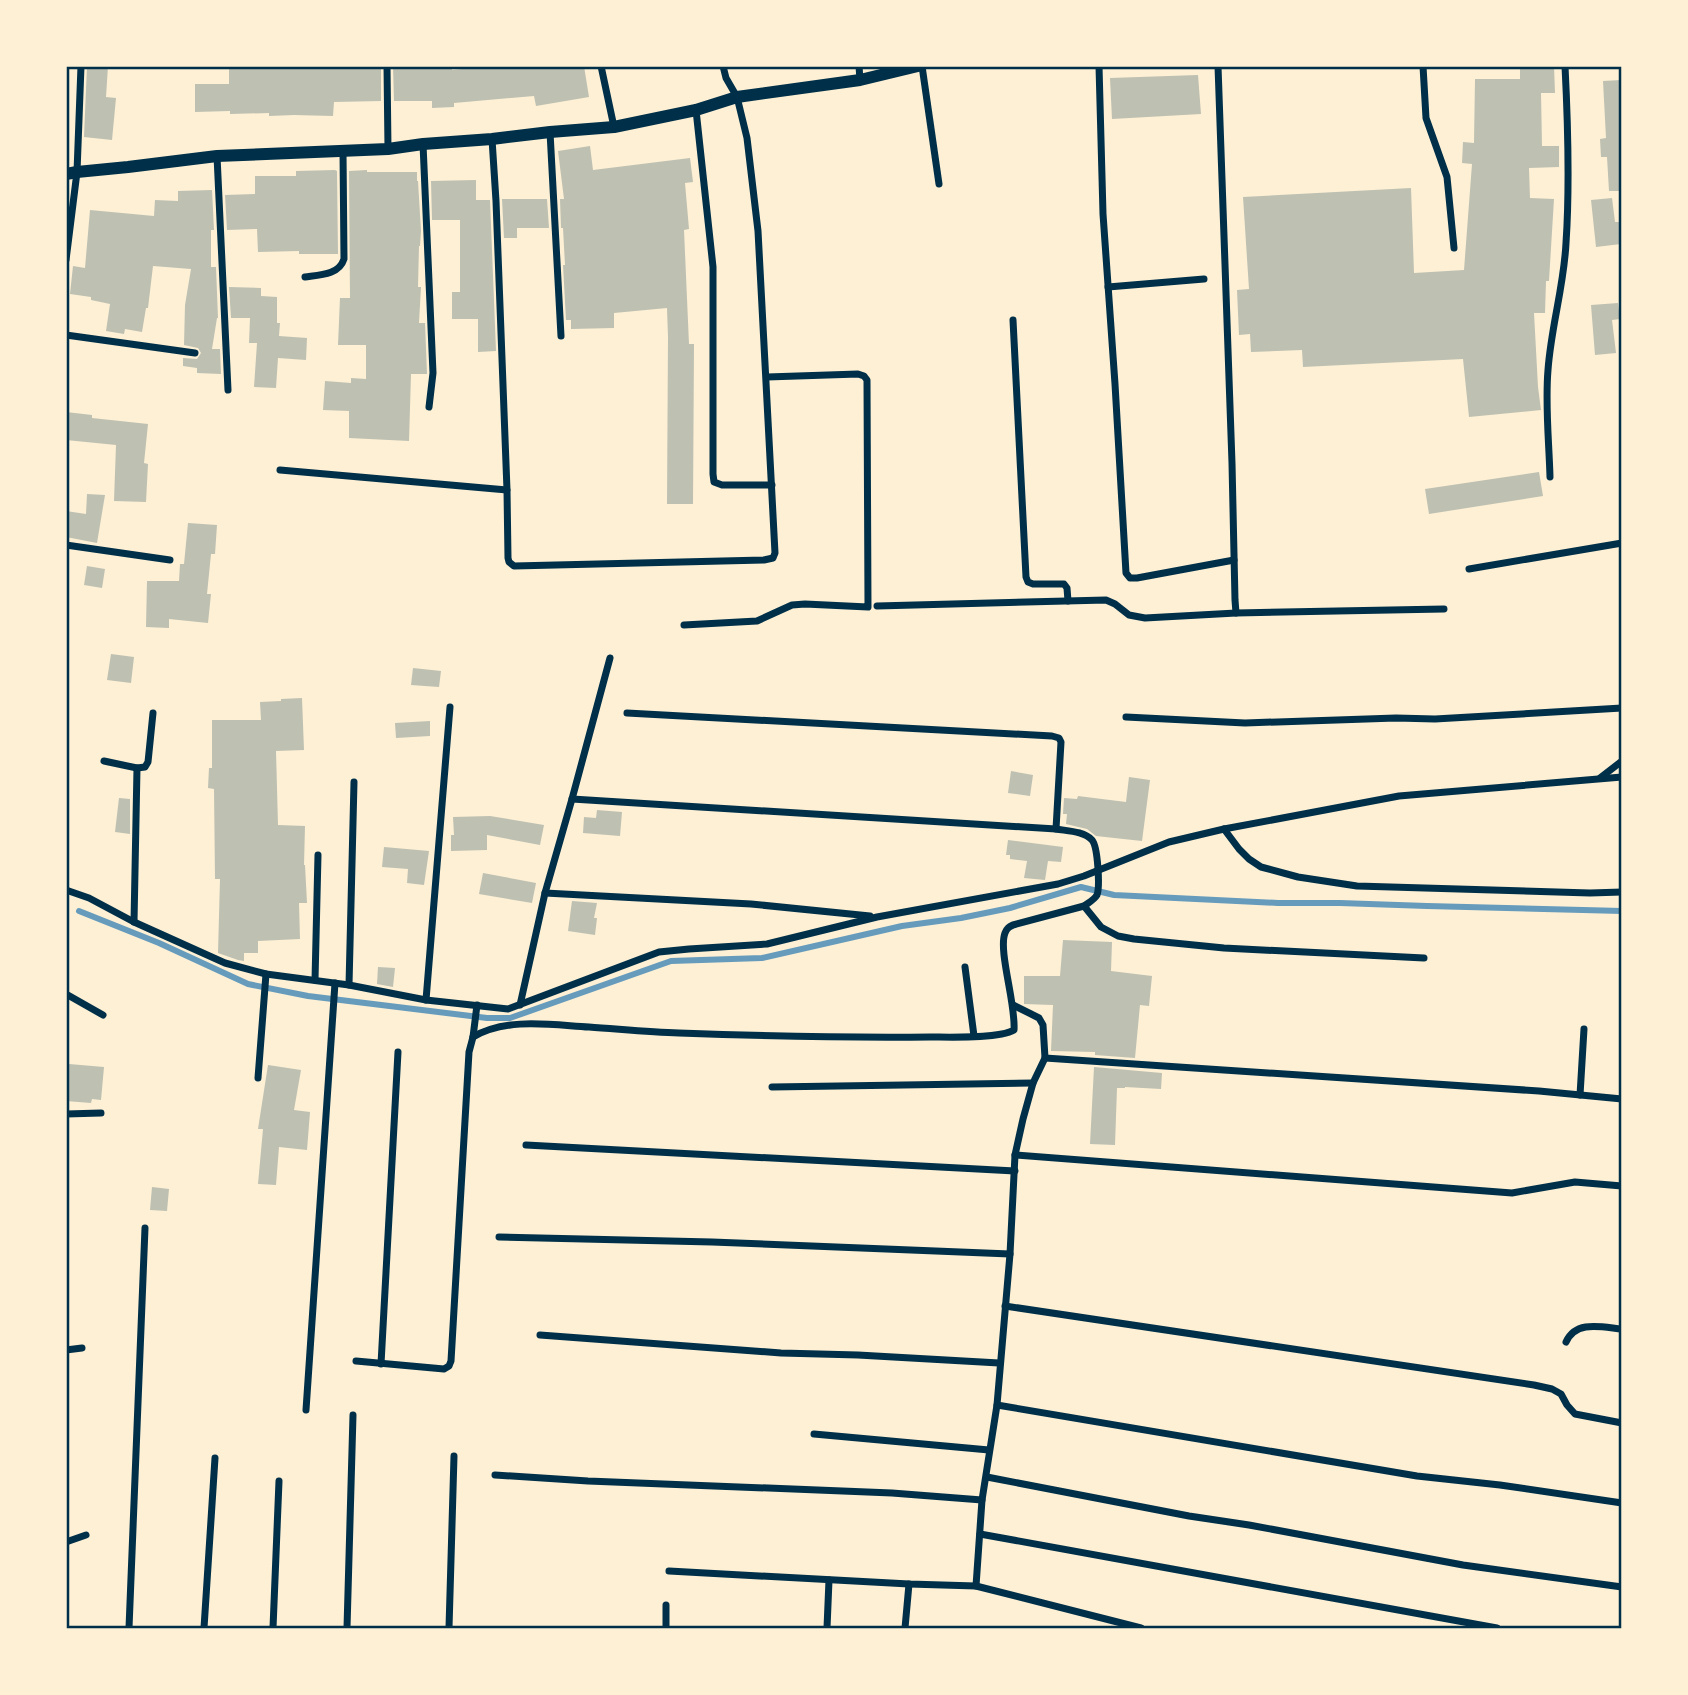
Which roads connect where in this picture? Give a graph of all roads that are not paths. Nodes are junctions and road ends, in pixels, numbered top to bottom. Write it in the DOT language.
graph roads {
  1 [pos="81,66"];
  2 [pos="387,66"];
  3 [pos="601,66"];
  4 [pos="723,66"];
  5 [pos="920,66"];
  6 [pos="1099,66"];
  7 [pos="1218,66"];
  8 [pos="1423,66"];
  9 [pos="1565,66"];
  10 [pos="860,73"];
  11 [pos="737,97"];
  12 [pos="696,110"];
  13 [pos="614,127"];
  14 [pos="550,132"];
  15 [pos="492,139"];
  16 [pos="423,144"];
  17 [pos="388,149"];
  18 [pos="343,151"];
  19 [pos="217,156"];
  20 [pos="72,173"];
  21 [pos="939,184"];
  22 [pos="1454,248"];
  23 [pos="66,260"];
  24 [pos="305,277"];
  25 [pos="1204,279"];
  26 [pos="1108,287"];
  27 [pos="1013,320"];
  28 [pos="66,335"];
  29 [pos="561,336"];
  30 [pos="195,353"];
  31 [pos="767,377"];
  32 [pos="228,390"];
  33 [pos="429,407"];
  34 [pos="280,470"];
  35 [pos="1550,477"];
  36 [pos="772,485"];
  37 [pos="507,490"];
  38 [pos="1622,543"];
  39 [pos="66,545"];
  40 [pos="170,560"];
  41 [pos="1234,560"];
  42 [pos="1469,569"];
  43 [pos="1068,601"];
  44 [pos="877,606"];
  45 [pos="1444,610"];
  46 [pos="1236,614"];
  47 [pos="684,625"];
  48 [pos="610,658"];
  49 [pos="450,707"];
  50 [pos="1622,708"];
  51 [pos="153,713"];
  52 [pos="627,713"];
  53 [pos="1126,717"];
  54 [pos="104,761"];
  55 [pos="1622,761"];
  56 [pos="137,768"];
  57 [pos="1622,777"];
  58 [pos="1600,778"];
  59 [pos="354,782"];
  60 [pos="572,799"];
  61 [pos="1056,829"];
  62 [pos="1224,829"];
  63 [pos="318,855"];
  64 [pos="1097,872"];
  65 [pos="66,890"];
  66 [pos="1622,892"];
  67 [pos="545,893"];
  68 [pos="1084,905"];
  69 [pos="877,917"];
  70 [pos="134,922"];
  71 [pos="1424,958"];
  72 [pos="965,967"];
  73 [pos="266,977"];
  74 [pos="315,980"];
  75 [pos="335,983"];
  76 [pos="349,985"];
  77 [pos="66,994"];
  78 [pos="426,1000"];
  79 [pos="520,1005"];
  80 [pos="1013,1005"];
  81 [pos="477,1007"];
  82 [pos="103,1015"];
  83 [pos="1584,1030"];
  84 [pos="474,1034"];
  85 [pos="974,1036"];
  86 [pos="398,1052"];
  87 [pos="1045,1058"];
  88 [pos="258,1078"];
  89 [pos="1033,1083"];
  90 [pos="772,1087"];
  91 [pos="1580,1095"];
  92 [pos="1622,1099"];
  93 [pos="101,1113"];
  94 [pos="66,1114"];
  95 [pos="526,1145"];
  96 [pos="1016,1155"];
  97 [pos="1015,1171"];
  98 [pos="1622,1186"];
  99 [pos="145,1228"];
  100 [pos="499,1237"];
  101 [pos="1010,1254"];
  102 [pos="1005,1306"];
  103 [pos="1622,1329"];
  104 [pos="540,1335"];
  105 [pos="1566,1342"];
  106 [pos="82,1348"];
  107 [pos="66,1350"];
  108 [pos="356,1361"];
  109 [pos="999,1363"];
  110 [pos="381,1364"];
  111 [pos="997,1405"];
  112 [pos="306,1410"];
  113 [pos="353,1415"];
  114 [pos="1622,1423"];
  115 [pos="814,1434"];
  116 [pos="989,1450"];
  117 [pos="454,1456"];
  118 [pos="215,1458"];
  119 [pos="495,1475"];
  120 [pos="987,1477"];
  121 [pos="279,1482"];
  122 [pos="982,1500"];
  123 [pos="1622,1503"];
  124 [pos="980,1534"];
  125 [pos="86,1535"];
  126 [pos="66,1542"];
  127 [pos="669,1571"];
  128 [pos="829,1580"];
  129 [pos="909,1584"];
  130 [pos="976,1586"];
  131 [pos="1622,1587"];
  132 [pos="666,1605"];
  133 [pos="129,1629"];
  134 [pos="204,1629"];
  135 [pos="273,1629"];
  136 [pos="347,1629"];
  137 [pos="449,1629"];
  138 [pos="666,1629"];
  139 [pos="827,1629"];
  140 [pos="905,1629"];
  141 [pos="1141,1629"];
  142 [pos="1497,1629"];
  1 -- 20 [label="street"];
  2 -- 17 [label="street"];
  3 -- 13 [label="street"];
  4 -- 11 [label="street"];
  5 -- 10 [label="main road"];
  5 -- 21 [label="street"];
  6 -- 26 [label="street"];
  7 -- 41 [label="street"];
  8 -- 22 [label="street"];
  9 -- 35 [label="street"];
  10 -- 11 [label="main road"];
  11 -- 12 [label="main road"];
  11 -- 31 [label="street"];
  12 -- 13 [label="main road"];
  12 -- 36 [label="street"];
  13 -- 14 [label="main road"];
  14 -- 15 [label="main road"];
  14 -- 29 [label="street"];
  15 -- 16 [label="main road"];
  15 -- 37 [label="street"];
  16 -- 17 [label="main road"];
  16 -- 33 [label="street"];
  17 -- 18 [label="main road"];
  18 -- 19 [label="main road"];
  18 -- 24 [label="street"];
  19 -- 20 [label="main road"];
  19 -- 32 [label="street"];
  20 -- 23 [label="street"];
  25 -- 26 [label="street"];
  26 -- 41 [label="street"];
  27 -- 43 [label="street"];
  28 -- 30 [label="street"];
  31 -- 36 [label="street"];
  31 -- 47 [label="street"];
  34 -- 37 [label="street"];
  36 -- 37 [label="street"];
  38 -- 42 [label="street"];
  39 -- 40 [label="street"];
  41 -- 46 [label="street"];
  43 -- 44 [label="street"];
  43 -- 46 [label="street"];
  45 -- 46 [label="street"];
  48 -- 60 [label="street"];
  49 -- 78 [label="street"];
  50 -- 53 [label="street"];
  51 -- 56 [label="street"];
  52 -- 61 [label="street"];
  54 -- 56 [label="street"];
  55 -- 58 [label="street"];
  56 -- 70 [label="street"];
  57 -- 58 [label="street"];
  58 -- 62 [label="street"];
  59 -- 76 [label="street"];
  60 -- 61 [label="street"];
  60 -- 67 [label="street"];
  61 -- 64 [label="street"];
  62 -- 64 [label="street"];
  62 -- 66 [label="street"];
  63 -- 74 [label="street"];
  64 -- 68 [label="street"];
  64 -- 69 [label="street"];
  65 -- 70 [label="street"];
  67 -- 69 [label="street"];
  67 -- 79 [label="street"];
  68 -- 71 [label="street"];
  68 -- 80 [label="street"];
  69 -- 79 [label="street"];
  70 -- 73 [label="street"];
  72 -- 85 [label="street"];
  73 -- 74 [label="street"];
  73 -- 88 [label="street"];
  74 -- 75 [label="street"];
  75 -- 76 [label="street"];
  75 -- 112 [label="street"];
  76 -- 78 [label="street"];
  77 -- 82 [label="street"];
  78 -- 81 [label="street"];
  79 -- 81 [label="street"];
  80 -- 85 [label="street"];
  80 -- 87 [label="street"];
  81 -- 84 [label="street"];
  83 -- 91 [label="street"];
  84 -- 85 [label="street"];
  84 -- 110 [label="street"];
  86 -- 110 [label="street"];
  87 -- 89 [label="street"];
  87 -- 91 [label="street"];
  89 -- 90 [label="street"];
  89 -- 96 [label="street"];
  91 -- 92 [label="street"];
  93 -- 94 [label="street"];
  95 -- 97 [label="street"];
  96 -- 97 [label="street"];
  96 -- 98 [label="street"];
  97 -- 101 [label="street"];
  99 -- 133 [label="street"];
  100 -- 101 [label="street"];
  101 -- 102 [label="street"];
  102 -- 109 [label="street"];
  102 -- 114 [label="street"];
  103 -- 105 [label="street"];
  104 -- 109 [label="street"];
  106 -- 107 [label="street"];
  108 -- 110 [label="street"];
  109 -- 111 [label="street"];
  111 -- 116 [label="street"];
  111 -- 123 [label="street"];
  113 -- 136 [label="street"];
  115 -- 116 [label="street"];
  116 -- 120 [label="street"];
  117 -- 137 [label="street"];
  118 -- 134 [label="street"];
  119 -- 122 [label="street"];
  120 -- 122 [label="street"];
  120 -- 131 [label="street"];
  121 -- 135 [label="street"];
  122 -- 124 [label="street"];
  124 -- 130 [label="street"];
  124 -- 142 [label="street"];
  125 -- 126 [label="street"];
  127 -- 128 [label="street"];
  128 -- 129 [label="street"];
  128 -- 139 [label="street"];
  129 -- 130 [label="street"];
  129 -- 140 [label="street"];
  130 -- 141 [label="street"];
  132 -- 138 [label="street"];
}
